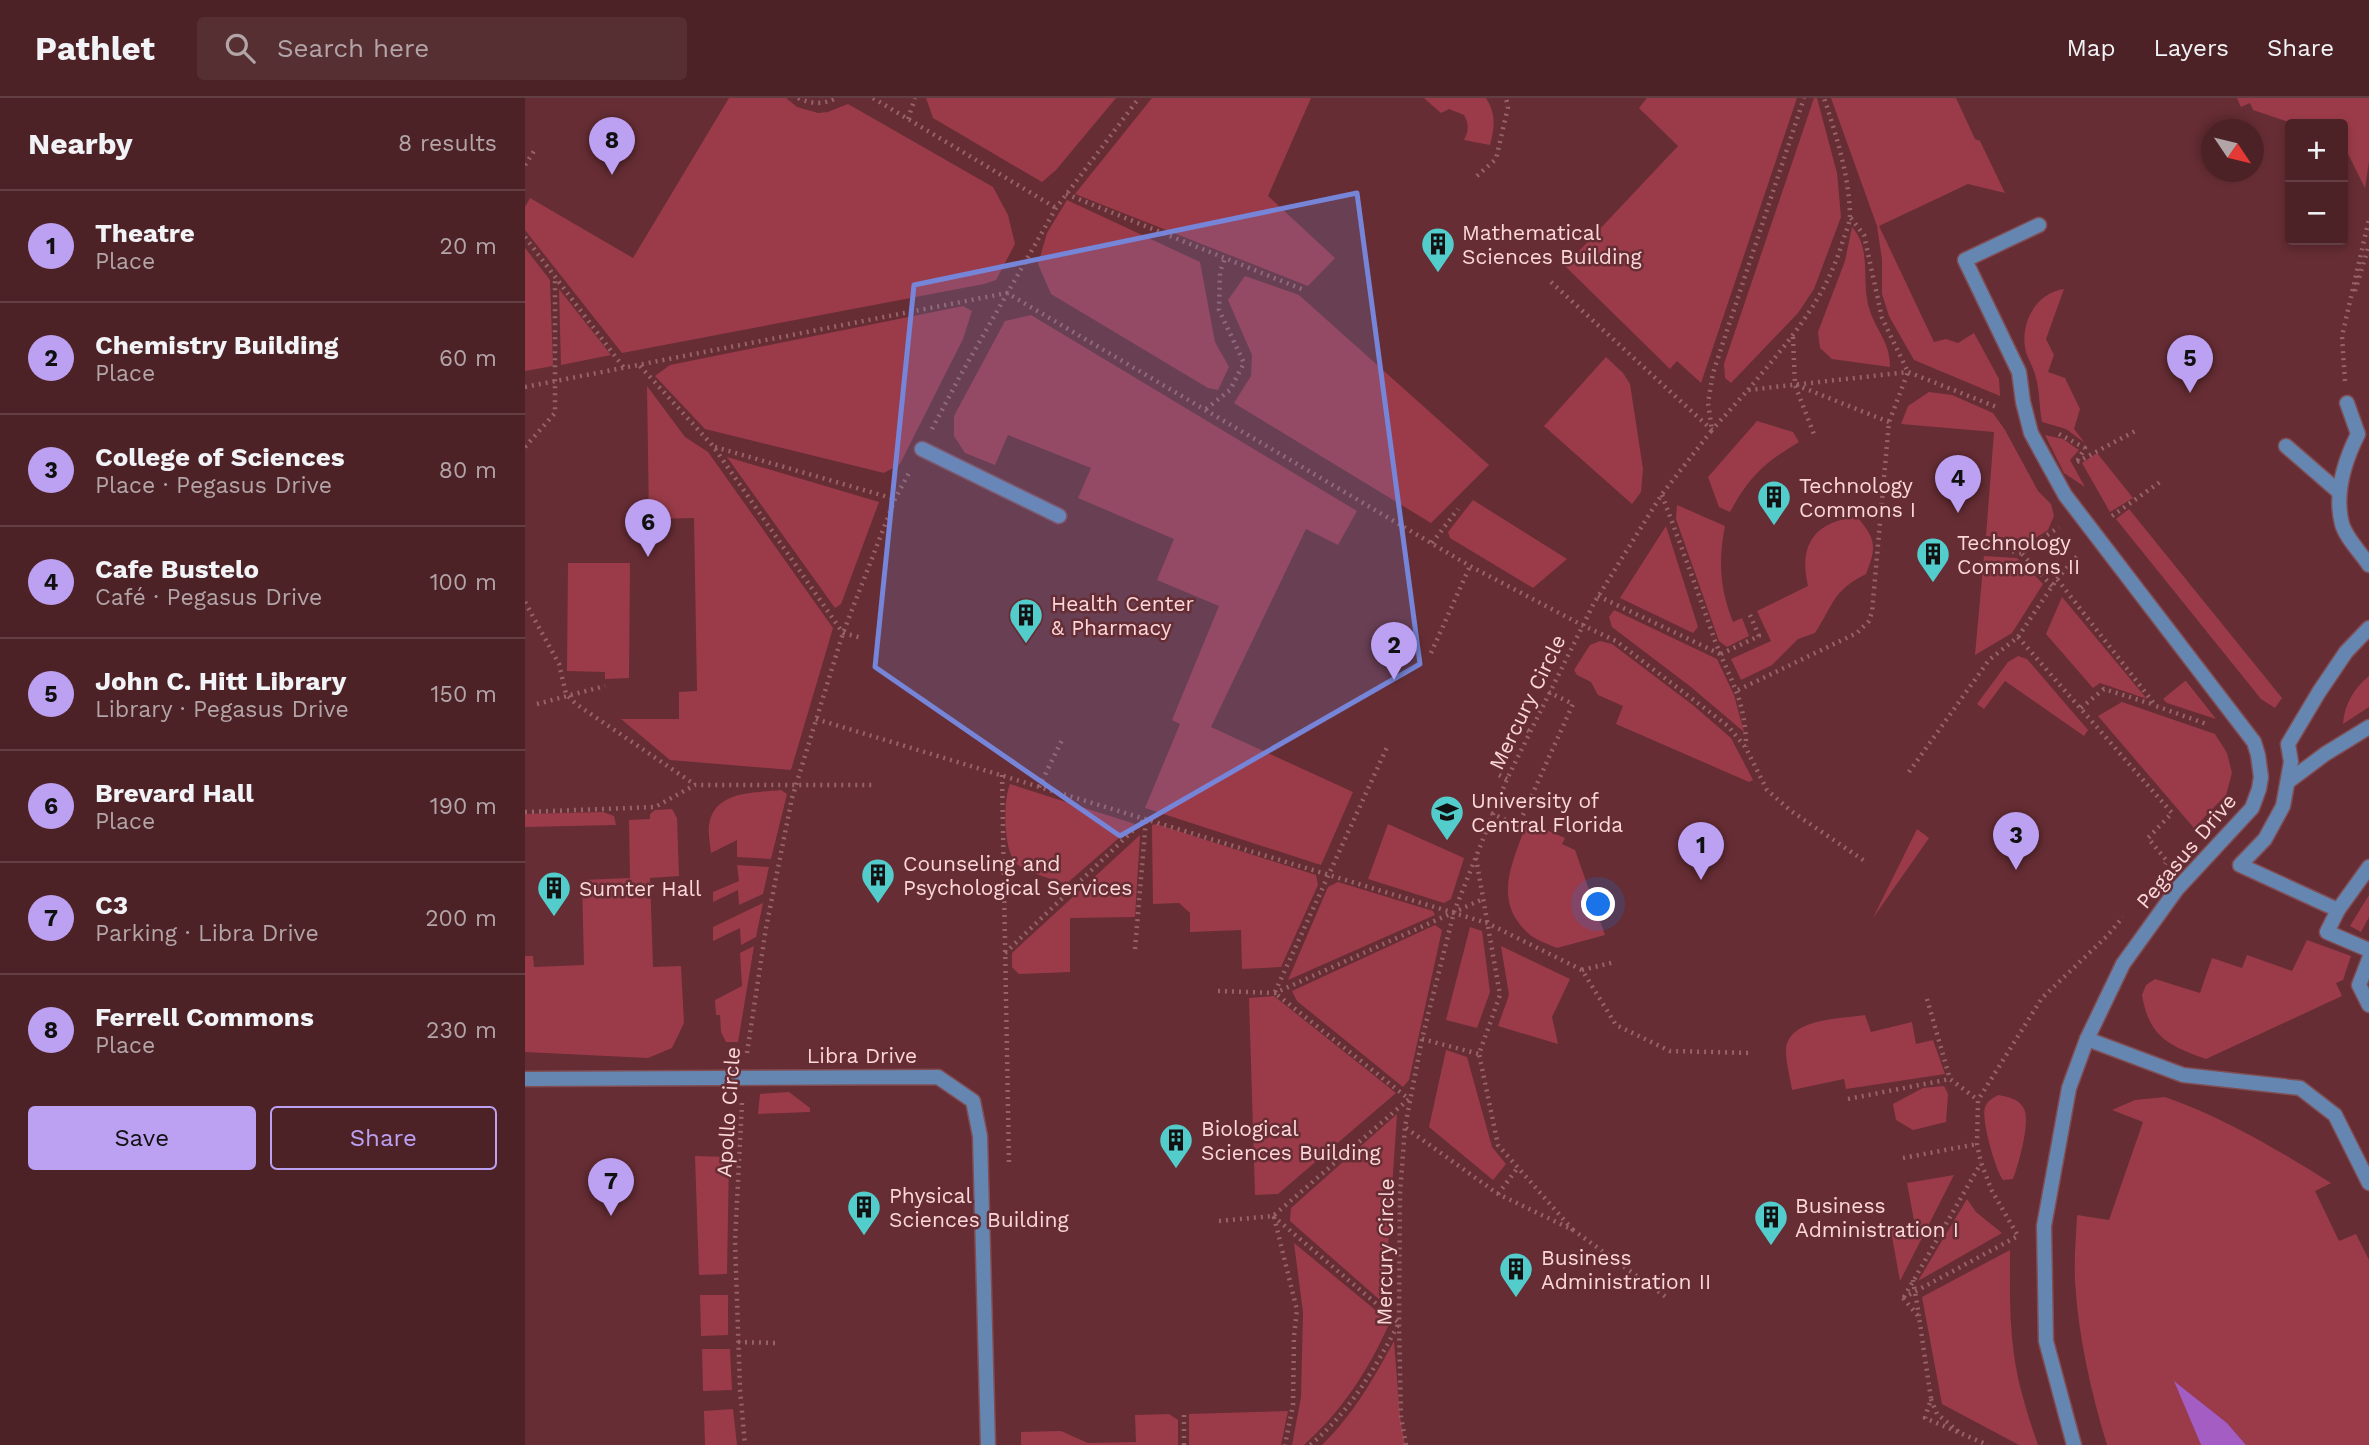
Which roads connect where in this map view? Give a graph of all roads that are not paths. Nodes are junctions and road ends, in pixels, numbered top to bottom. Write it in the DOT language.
graph roads {
  1 [pos="2039,225"];
  2 [pos="2346,396"];
  3 [pos="2286,446"];
  4 [pos="922,449"];
  5 [pos="2339,492"];
  6 [pos="1059,516"];
  7 [pos="2369,565"];
  8 [pos="2369,628"];
  9 [pos="2369,727"];
  10 [pos="2289,781"];
  11 [pos="2369,867"];
  12 [pos="2338,910"];
  13 [pos="2369,950"];
  14 [pos="2369,959"];
  15 [pos="2369,1005"];
  16 [pos="2087,1039"];
  17 [pos="525,1079"];
  18 [pos="2369,1183"];
  19 [pos="988,1445"];
  20 [pos="2074,1445"];
  1 -- 16 [label="street, Pegasus Drive"];
  2 -- 5 [label="street"];
  3 -- 5 [label="street"];
  4 -- 6 [label="street"];
  5 -- 7 [label="street"];
  8 -- 10 [label="street"];
  9 -- 10 [label="street"];
  10 -- 12 [label="street"];
  11 -- 12 [label="street"];
  12 -- 13 [label="street"];
  14 -- 15 [label="street"];
  16 -- 18 [label="street"];
  16 -- 20 [label="street, Pegasus Drive"];
  17 -- 19 [label="street, Libra Drive"];
}
